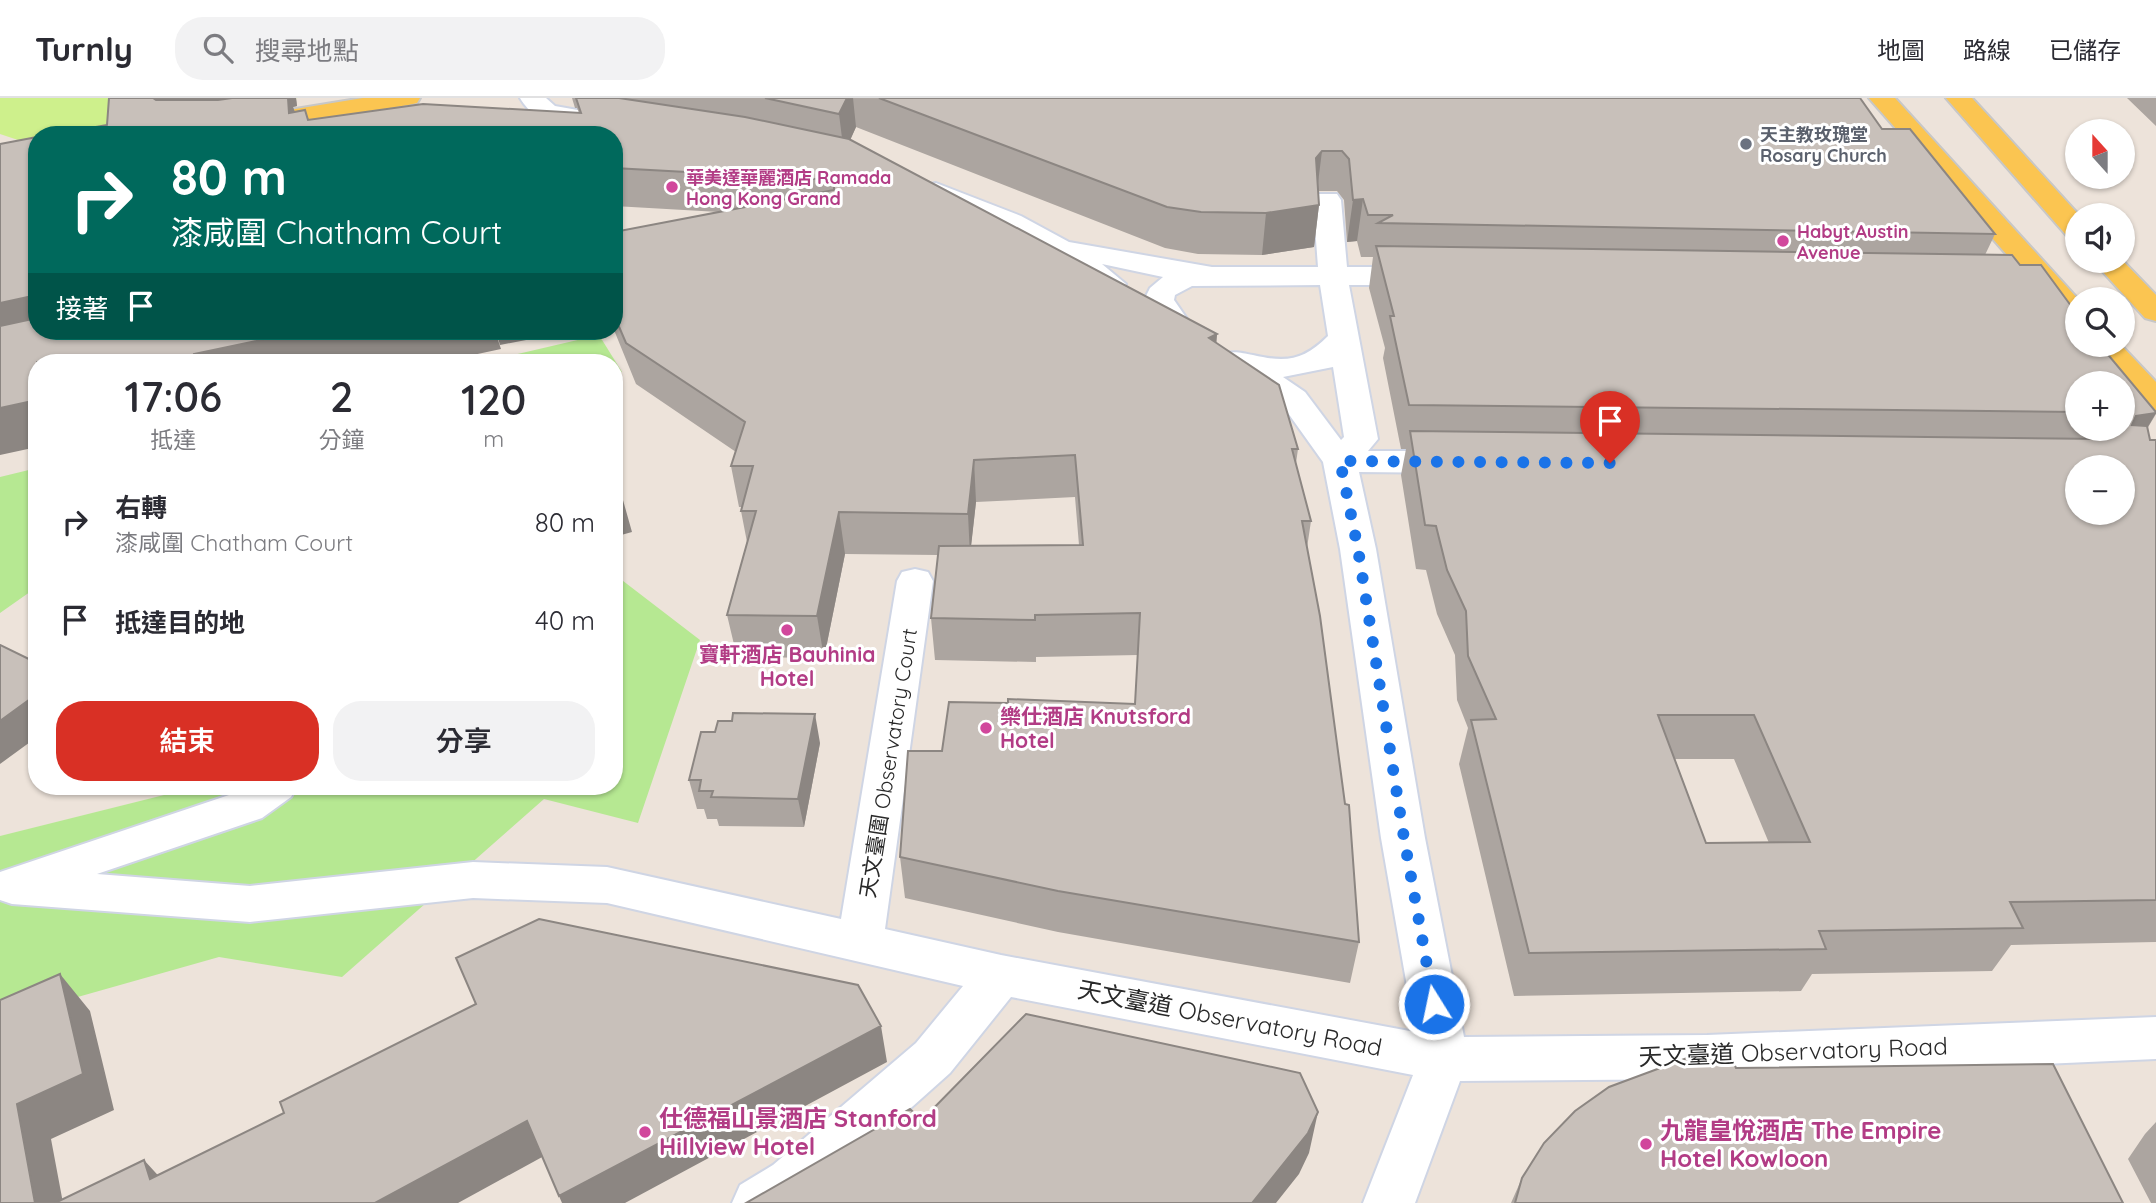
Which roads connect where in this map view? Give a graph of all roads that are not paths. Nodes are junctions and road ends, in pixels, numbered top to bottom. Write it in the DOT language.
graph roads {
  1 [pos="408,98"];
  2 [pos="532,98"];
  3 [pos="1881,98"];
  4 [pos="1958,98"];
  5 [pos="616,122"];
  6 [pos="239,126"];
  7 [pos="915,184"];
  8 [pos="1326,200"];
  9 [pos="2065,217"];
  10 [pos="1052,243"];
  11 [pos="2119,273"];
  12 [pos="1213,274"];
  13 [pos="1333,275"];
  14 [pos="1457,277"];
  15 [pos="2049,286"];
  16 [pos="2017,287"];
  17 [pos="2065,303"];
  18 [pos="2156,312"];
  19 [pos="1195,337"];
  20 [pos="1344,337"];
  21 [pos="2115,357"];
  22 [pos="1243,363"];
  23 [pos="2156,401"];
  24 [pos="1340,461"];
  25 [pos="1492,463"];
  26 [pos="915,581"];
  27 [pos="263,795"];
  28 [pos="6,888"];
  29 [pos="860,944"];
  30 [pos="1001,975"];
  31 [pos="2156,1038"];
  32 [pos="2024,1041"];
  33 [pos="1444,1059"];
  34 [pos="2045,1087"];
  35 [pos="774,1193"];
  36 [pos="1389,1203"];
  1 -- 6 [label="main road"];
  2 -- 5 [label="street"];
  3 -- 15 [label="main road"];
  4 -- 9 [label="main road"];
  7 -- 10 [label="street"];
  8 -- 13 [label="street"];
  10 -- 12 [label="street"];
  10 -- 19 [label="street"];
  11 -- 18 [label="main road"];
  12 -- 13 [label="street"];
  12 -- 19 [label="street"];
  13 -- 14 [label="street"];
  13 -- 20 [label="street"];
  15 -- 16 [label="street"];
  15 -- 17 [label="main road"];
  19 -- 22 [label="street"];
  20 -- 22 [label="street"];
  20 -- 24 [label="street"];
  21 -- 23 [label="main road"];
  22 -- 24 [label="street"];
  24 -- 25 [label="street"];
  24 -- 33 [label="street"];
  26 -- 29 [label="street, 天文臺圍 Observatory Court"];
  27 -- 28 [label="street"];
  28 -- 29 [label="street, 天文臺道 Observatory Road"];
  29 -- 30 [label="street, 天文臺道 Observatory Road"];
  30 -- 33 [label="street, 天文臺道 Observatory Road"];
  30 -- 35 [label="street"];
  31 -- 32 [label="street, 天文臺道 Observatory Road"];
  32 -- 33 [label="street, 天文臺道 Observatory Road"];
  32 -- 34 [label="street"];
  33 -- 36 [label="street"];
}
